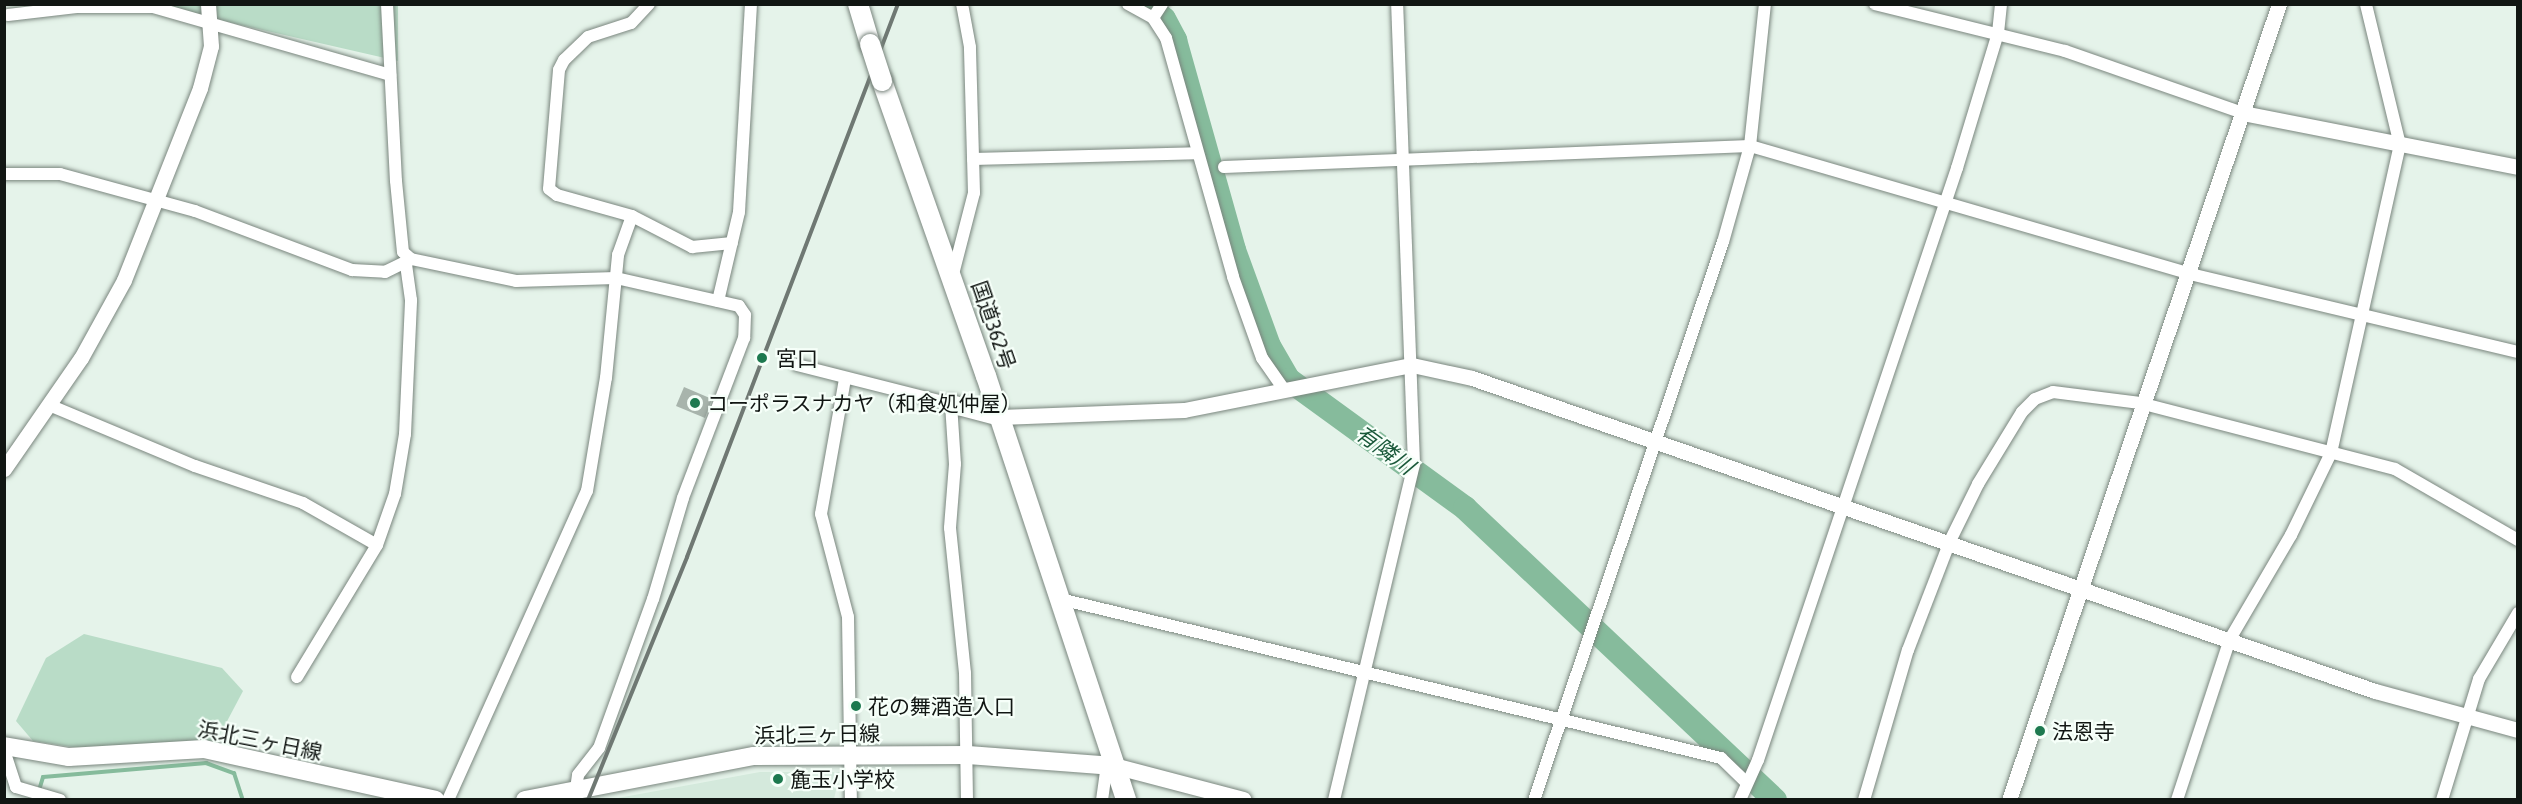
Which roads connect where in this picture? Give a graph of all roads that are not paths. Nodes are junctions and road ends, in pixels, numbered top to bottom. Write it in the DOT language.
graph roads {
  1 [pos="208,4"];
  2 [pos="387,4"];
  3 [pos="649,4"];
  4 [pos="751,4"];
  5 [pos="858,4"];
  6 [pos="962,4"];
  7 [pos="1128,4"];
  8 [pos="1397,4"];
  9 [pos="1765,4"];
  10 [pos="1875,4"];
  11 [pos="2001,4"];
  12 [pos="2279,4"];
  13 [pos="2366,4"];
  14 [pos="1159,10"];
  15 [pos="8,15"];
  16 [pos="212,24"];
  17 [pos="1998,33"];
  18 [pos="390,75"];
  19 [pos="2243,113"];
  20 [pos="2400,145"];
  21 [pos="1750,146"];
  22 [pos="1196,153"];
  23 [pos="973,159"];
  24 [pos="1404,160"];
  25 [pos="1224,167"];
  26 [pos="2517,167"];
  27 [pos="4,174"];
  28 [pos="1945,200"];
  29 [pos="157,202"];
  30 [pos="633,216"];
  31 [pos="732,243"];
  32 [pos="408,262"];
  33 [pos="2186,273"];
  34 [pos="616,278"];
  35 [pos="952,278"];
  36 [pos="718,301"];
  37 [pos="2360,312"];
  38 [pos="2517,352"];
  39 [pos="797,365"];
  40 [pos="1412,365"];
  41 [pos="845,379"];
  42 [pos="1284,389"];
  43 [pos="2140,403"];
  44 [pos="951,404"];
  45 [pos="49,405"];
  46 [pos="1000,417"];
  47 [pos="1655,443"];
  48 [pos="2331,453"];
  49 [pos="4,469"];
  50 [pos="1842,506"];
  51 [pos="2517,540"];
  52 [pos="1950,541"];
  53 [pos="377,545"];
  54 [pos="2078,585"];
  55 [pos="1060,599"];
  56 [pos="2517,613"];
  57 [pos="2230,639"];
  58 [pos="1365,671"];
  59 [pos="297,677"];
  60 [pos="1562,718"];
  61 [pos="2466,718"];
  62 [pos="2517,730"];
  63 [pos="4,748"];
  64 [pos="853,755"];
  65 [pos="968,755"];
  66 [pos="1111,766"];
  67 [pos="1746,781"];
  68 [pos="576,790"];
  69 [pos="60,800"];
  70 [pos="435,800"];
  71 [pos="448,800"];
  72 [pos="525,800"];
  73 [pos="851,800"];
  74 [pos="967,800"];
  75 [pos="1102,800"];
  76 [pos="1126,800"];
  77 [pos="1245,800"];
  78 [pos="1334,800"];
  79 [pos="1534,800"];
  80 [pos="1740,800"];
  81 [pos="1864,800"];
  82 [pos="2008,800"];
  83 [pos="2177,800"];
  84 [pos="2442,800"];
  1 -- 16 [label="street"];
  2 -- 18 [label="street"];
  3 -- 30 [label="street"];
  4 -- 31 [label="street"];
  5 -- 35 [label="highway, 国道362号, bridge"];
  6 -- 23 [label="street"];
  7 -- 14 [label="street"];
  8 -- 24 [label="street"];
  9 -- 21 [label="street"];
  10 -- 17 [label="street"];
  11 -- 17 [label="street"];
  12 -- 19 [label="street"];
  13 -- 20 [label="street"];
  14 -- 22 [label="street"];
  15 -- 16 [label="street"];
  16 -- 18 [label="street"];
  16 -- 29 [label="street"];
  17 -- 19 [label="street"];
  17 -- 28 [label="street"];
  18 -- 32 [label="street"];
  19 -- 20 [label="street"];
  19 -- 33 [label="street"];
  20 -- 26 [label="street"];
  20 -- 37 [label="street"];
  21 -- 24 [label="street"];
  21 -- 28 [label="street"];
  21 -- 47 [label="street"];
  22 -- 23 [label="street"];
  22 -- 42 [label="street"];
  23 -- 35 [label="street"];
  24 -- 25 [label="street"];
  24 -- 40 [label="street"];
  27 -- 29 [label="street"];
  28 -- 33 [label="street"];
  28 -- 50 [label="street"];
  29 -- 32 [label="street"];
  29 -- 45 [label="street"];
  30 -- 31 [label="street"];
  30 -- 34 [label="street"];
  31 -- 36 [label="street"];
  32 -- 34 [label="street"];
  32 -- 53 [label="street"];
  33 -- 37 [label="street"];
  33 -- 43 [label="street"];
  34 -- 36 [label="street"];
  34 -- 71 [label="street"];
  35 -- 46 [label="highway, 国道362号"];
  36 -- 68 [label="street"];
  37 -- 38 [label="street"];
  37 -- 48 [label="street"];
  39 -- 41 [label="street"];
  40 -- 42 [label="street"];
  40 -- 47 [label="street"];
  40 -- 58 [label="street"];
  41 -- 44 [label="street"];
  41 -- 64 [label="street"];
  42 -- 46 [label="street"];
  43 -- 48 [label="street"];
  43 -- 52 [label="street"];
  43 -- 54 [label="street"];
  44 -- 46 [label="main road"];
  44 -- 65 [label="street"];
  45 -- 49 [label="street"];
  45 -- 53 [label="street"];
  46 -- 55 [label="highway, 国道362号"];
  47 -- 50 [label="street"];
  47 -- 60 [label="street"];
  48 -- 51 [label="street"];
  48 -- 57 [label="street"];
  50 -- 52 [label="street"];
  50 -- 67 [label="street"];
  52 -- 54 [label="street"];
  52 -- 81 [label="street"];
  53 -- 59 [label="street"];
  54 -- 57 [label="street"];
  54 -- 82 [label="street"];
  55 -- 58 [label="street"];
  55 -- 66 [label="highway, 国道362号"];
  56 -- 61 [label="street"];
  57 -- 61 [label="street"];
  57 -- 83 [label="street"];
  58 -- 60 [label="street"];
  58 -- 78 [label="street"];
  60 -- 67 [label="street"];
  60 -- 79 [label="street"];
  61 -- 62 [label="street"];
  61 -- 84 [label="street"];
  63 -- 69 [label="street"];
  63 -- 70 [label="main road, 浜北三ヶ日線"];
  64 -- 65 [label="main road, 浜北三ヶ日線"];
  64 -- 68 [label="main road, 浜北三ヶ日線"];
  64 -- 73 [label="street"];
  65 -- 66 [label="main road, 浜北三ヶ日線"];
  65 -- 74 [label="street"];
  66 -- 75 [label="street"];
  66 -- 76 [label="highway, 国道362号"];
  66 -- 77 [label="main road"];
  67 -- 80 [label="street"];
  68 -- 72 [label="main road, 浜北三ヶ日線"];
}
